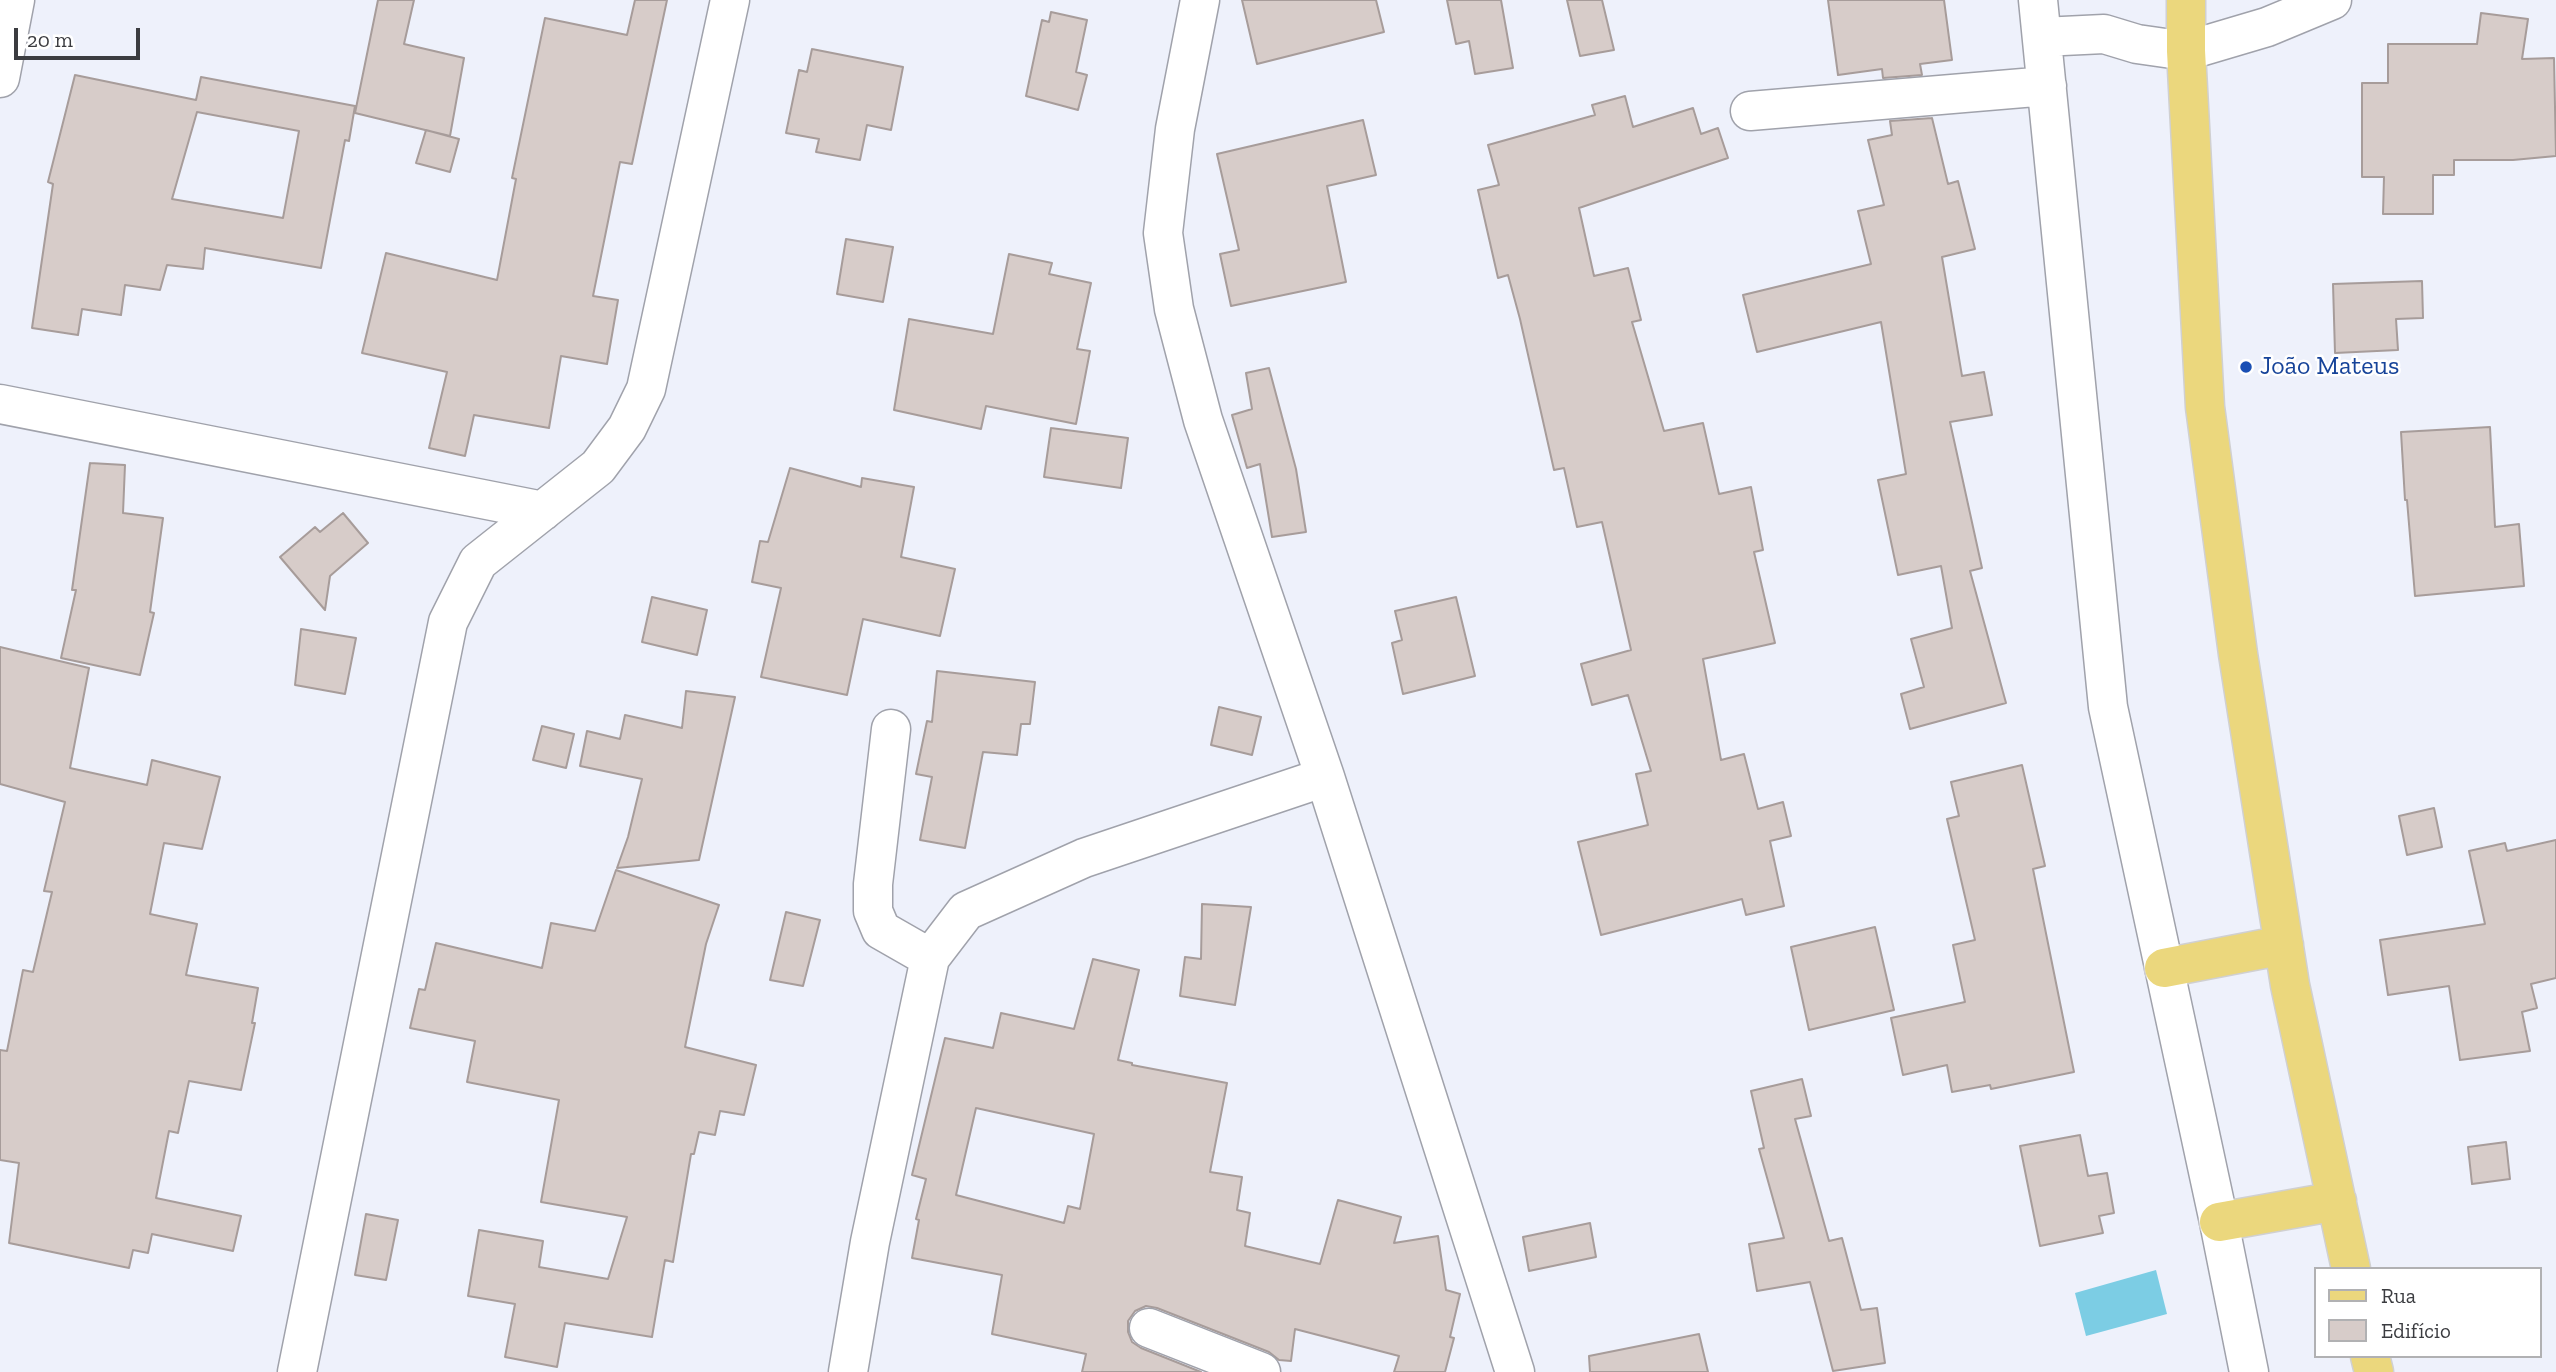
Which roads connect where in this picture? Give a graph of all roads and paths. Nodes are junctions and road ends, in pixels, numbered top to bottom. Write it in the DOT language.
graph roads {
  1 [pos="15,0"];
  2 [pos="730,0"];
  3 [pos="1200,0"];
  4 [pos="2038,0"];
  5 [pos="2186,0"];
  6 [pos="2332,0"];
  7 [pos="2042,37"];
  8 [pos="2186,51"];
  9 [pos="0,78"];
  10 [pos="2047,86"];
  11 [pos="1750,111"];
  12 [pos="0,404"];
  13 [pos="543,511"];
  14 [pos="891,729"];
  15 [pos="1325,777"];
  16 [pos="2284,945"];
  17 [pos="930,958"];
  18 [pos="2164,968"];
  19 [pos="2337,1201"];
  20 [pos="2219,1222"];
  21 [pos="2351,1267"];
  22 [pos="1149,1328"];
  23 [pos="297,1372"];
  24 [pos="848,1372"];
  25 [pos="1261,1372"];
  26 [pos="1515,1372"];
  27 [pos="2249,1372"];
  1 -- 9 [label="street"];
  2 -- 13 [label="street"];
  3 -- 15 [label="street"];
  4 -- 7 [label="street"];
  5 -- 8 [label="main road"];
  6 -- 8 [label="street"];
  7 -- 8 [label="street"];
  7 -- 10 [label="street"];
  8 -- 16 [label="main road"];
  10 -- 11 [label="street"];
  10 -- 18 [label="street"];
  12 -- 13 [label="street"];
  13 -- 23 [label="street"];
  14 -- 17 [label="street"];
  15 -- 17 [label="street"];
  15 -- 26 [label="street"];
  16 -- 18 [label="main road"];
  16 -- 19 [label="main road"];
  17 -- 24 [label="street"];
  18 -- 20 [label="street"];
  19 -- 20 [label="main road"];
  19 -- 21 [label="main road"];
  20 -- 27 [label="street"];
  22 -- 25 [label="street"];
}
